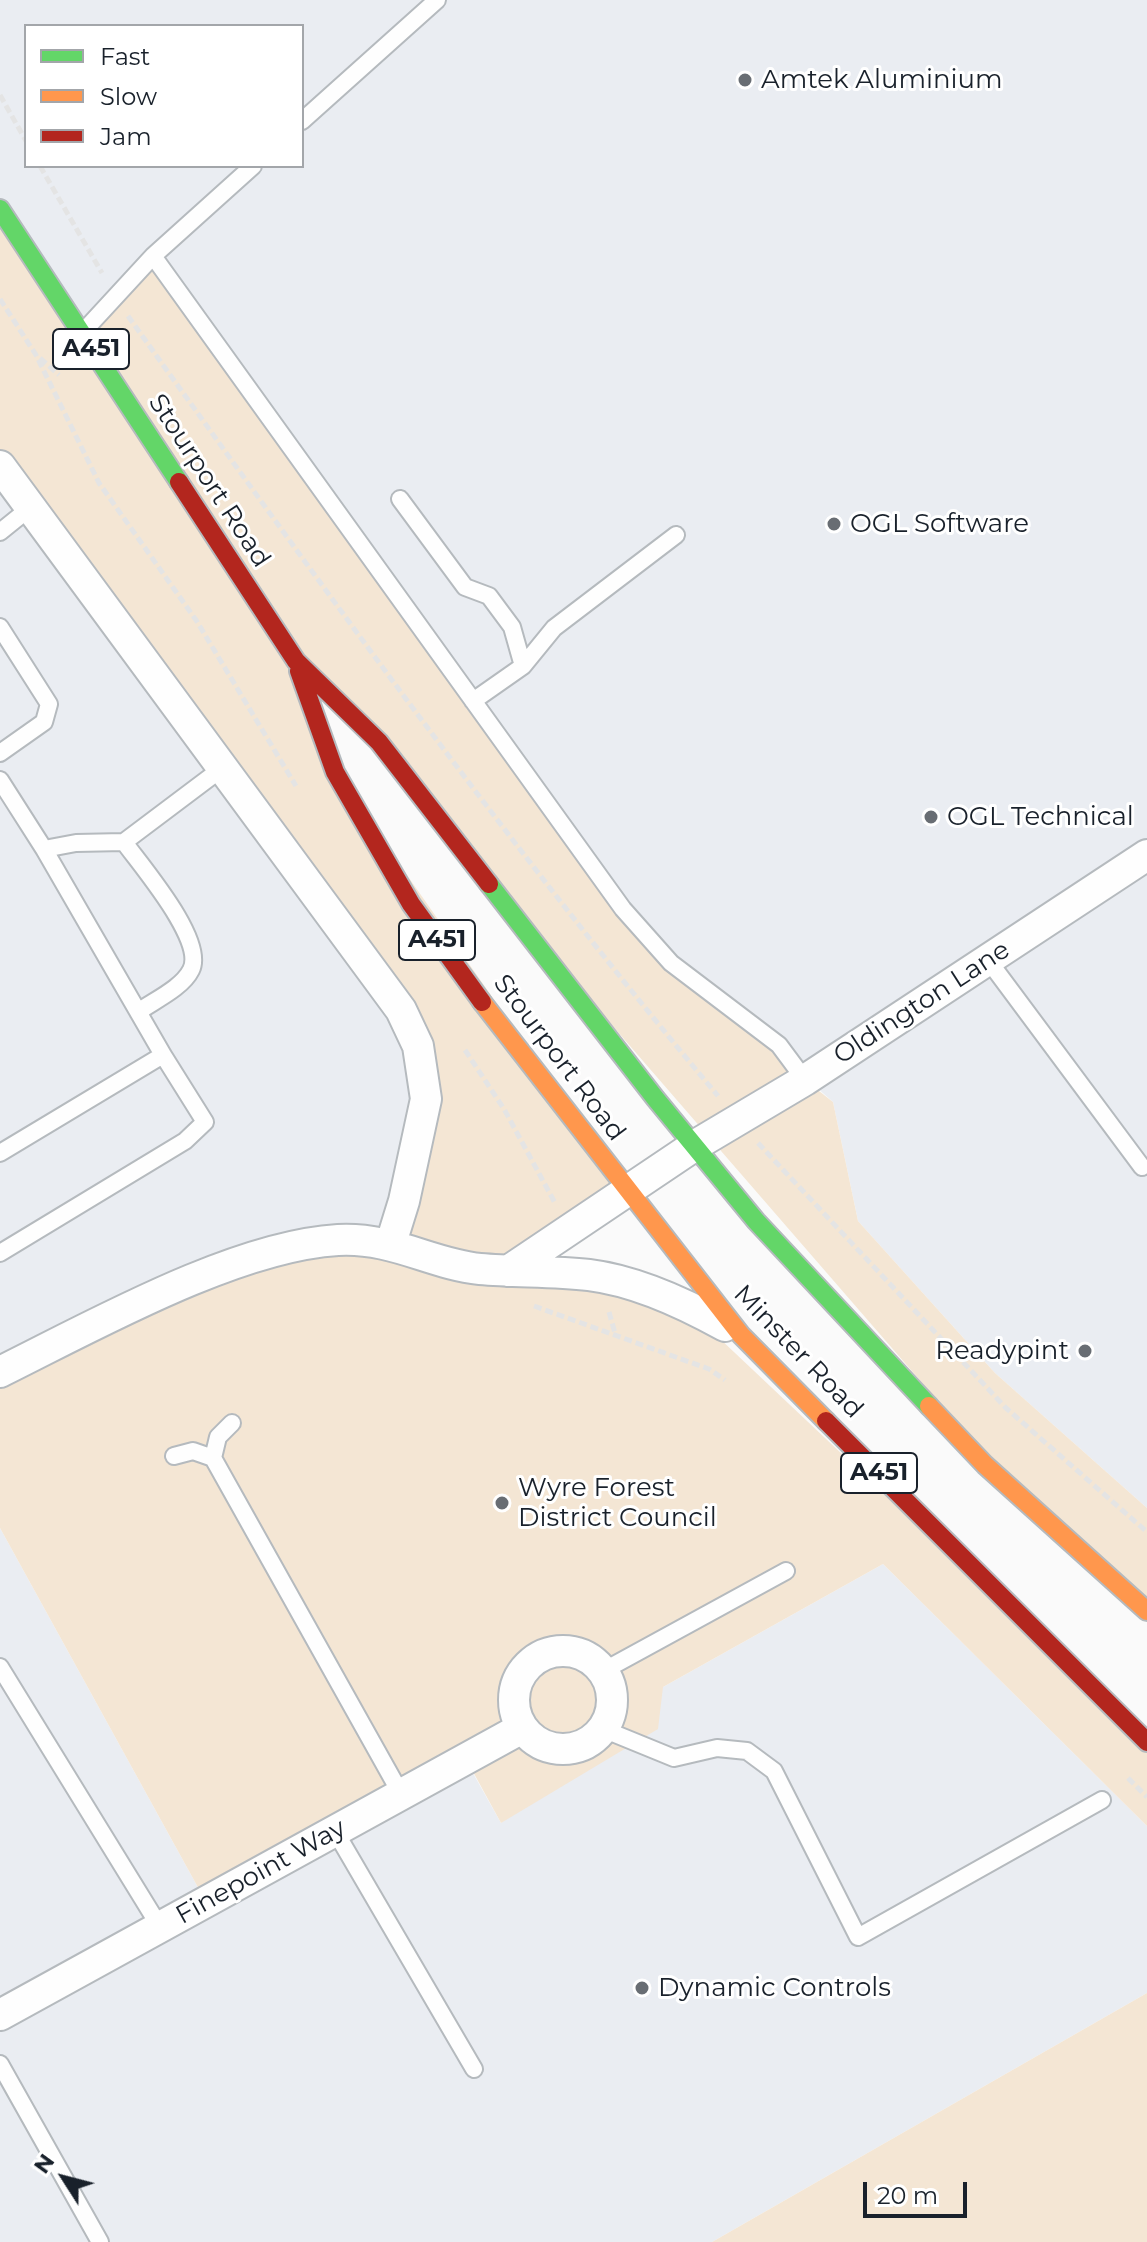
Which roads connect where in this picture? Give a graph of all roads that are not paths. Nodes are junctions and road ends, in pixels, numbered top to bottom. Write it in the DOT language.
graph roads {
  1 [pos="437,0"];
  2 [pos="304,119"];
  3 [pos="251,168"];
  4 [pos="0,209"];
  5 [pos="153,256"];
  6 [pos="81,334"];
  7 [pos="0,466"];
  8 [pos="400,499"];
  9 [pos="31,507"];
  10 [pos="0,532"];
  11 [pos="676,535"];
  12 [pos="0,627"];
  13 [pos="296,661"];
  14 [pos="523,666"];
  15 [pos="473,701"];
  16 [pos="0,753"];
  17 [pos="221,769"];
  18 [pos="0,780"];
  19 [pos="124,842"];
  20 [pos="44,849"];
  21 [pos="1147,855"];
  22 [pos="988,960"];
  23 [pos="138,1012"];
  24 [pos="163,1055"];
  25 [pos="805,1080"];
  26 [pos="694,1146"];
  27 [pos="0,1153"];
  28 [pos="1142,1167"];
  29 [pos="627,1190"];
  30 [pos="391,1243"];
  31 [pos="0,1253"];
  32 [pos="508,1271"];
  33 [pos="741,1335"];
  34 [pos="0,1372"];
  35 [pos="232,1423"];
  36 [pos="174,1456"];
  37 [pos="213,1458"];
  38 [pos="786,1571"];
  39 [pos="1147,1611"];
  40 [pos="0,1667"];
  41 [pos="603,1671"];
  42 [pos="522,1728"];
  43 [pos="603,1729"];
  44 [pos="1147,1742"];
  45 [pos="401,1794"];
  46 [pos="1102,1800"];
  47 [pos="335,1831"];
  48 [pos="160,1927"];
  49 [pos="0,2015"];
  50 [pos="0,2064"];
  51 [pos="474,2069"];
  52 [pos="100,2242"];
  1 -- 2 [label="lane"];
  3 -- 5 [label="lane"];
  4 -- 6 [label="main road, Stourport Road / A451"];
  5 -- 6 [label="lane"];
  5 -- 15 [label="lane"];
  6 -- 13 [label="main road, Stourport Road / A451"];
  7 -- 9 [label="street"];
  8 -- 14 [label="lane"];
  9 -- 10 [label="lane"];
  9 -- 17 [label="street"];
  11 -- 14 [label="lane"];
  12 -- 16 [label="lane"];
  13 -- 26 [label="main road, Stourport Road / A451"];
  13 -- 29 [label="main road, Stourport Road / A451"];
  14 -- 15 [label="lane"];
  15 -- 25 [label="lane"];
  17 -- 19 [label="lane"];
  17 -- 30 [label="street"];
  18 -- 20 [label="lane"];
  19 -- 20 [label="lane"];
  19 -- 23 [label="lane"];
  20 -- 23 [label="lane"];
  21 -- 22 [label="street, Oldington Lane"];
  22 -- 25 [label="street, Oldington Lane"];
  22 -- 28 [label="lane"];
  23 -- 24 [label="lane"];
  24 -- 27 [label="lane"];
  24 -- 31 [label="lane"];
  25 -- 26 [label="street, Oldington Lane"];
  26 -- 29 [label="street, Oldington Lane"];
  26 -- 39 [label="main road, A451"];
  29 -- 32 [label="street, Oldington Lane"];
  29 -- 33 [label="main road, Minster Road / A451"];
  30 -- 32 [label="street"];
  30 -- 34 [label="street"];
  32 -- 33 [label="street"];
  33 -- 44 [label="main road, Minster Road / A451"];
  35 -- 37 [label="lane"];
  36 -- 37 [label="lane"];
  37 -- 45 [label="lane"];
  38 -- 41 [label="lane"];
  40 -- 48 [label="lane"];
  41 -- 42 [label="street"];
  41 -- 43 [label="street"];
  42 -- 43 [label="street"];
  42 -- 45 [label="street, Finepoint Way"];
  43 -- 46 [label="lane"];
  45 -- 47 [label="street, Finepoint Way"];
  47 -- 48 [label="street, Finepoint Way"];
  47 -- 51 [label="lane"];
  48 -- 49 [label="street, Finepoint Way"];
  50 -- 52 [label="lane"];
}
